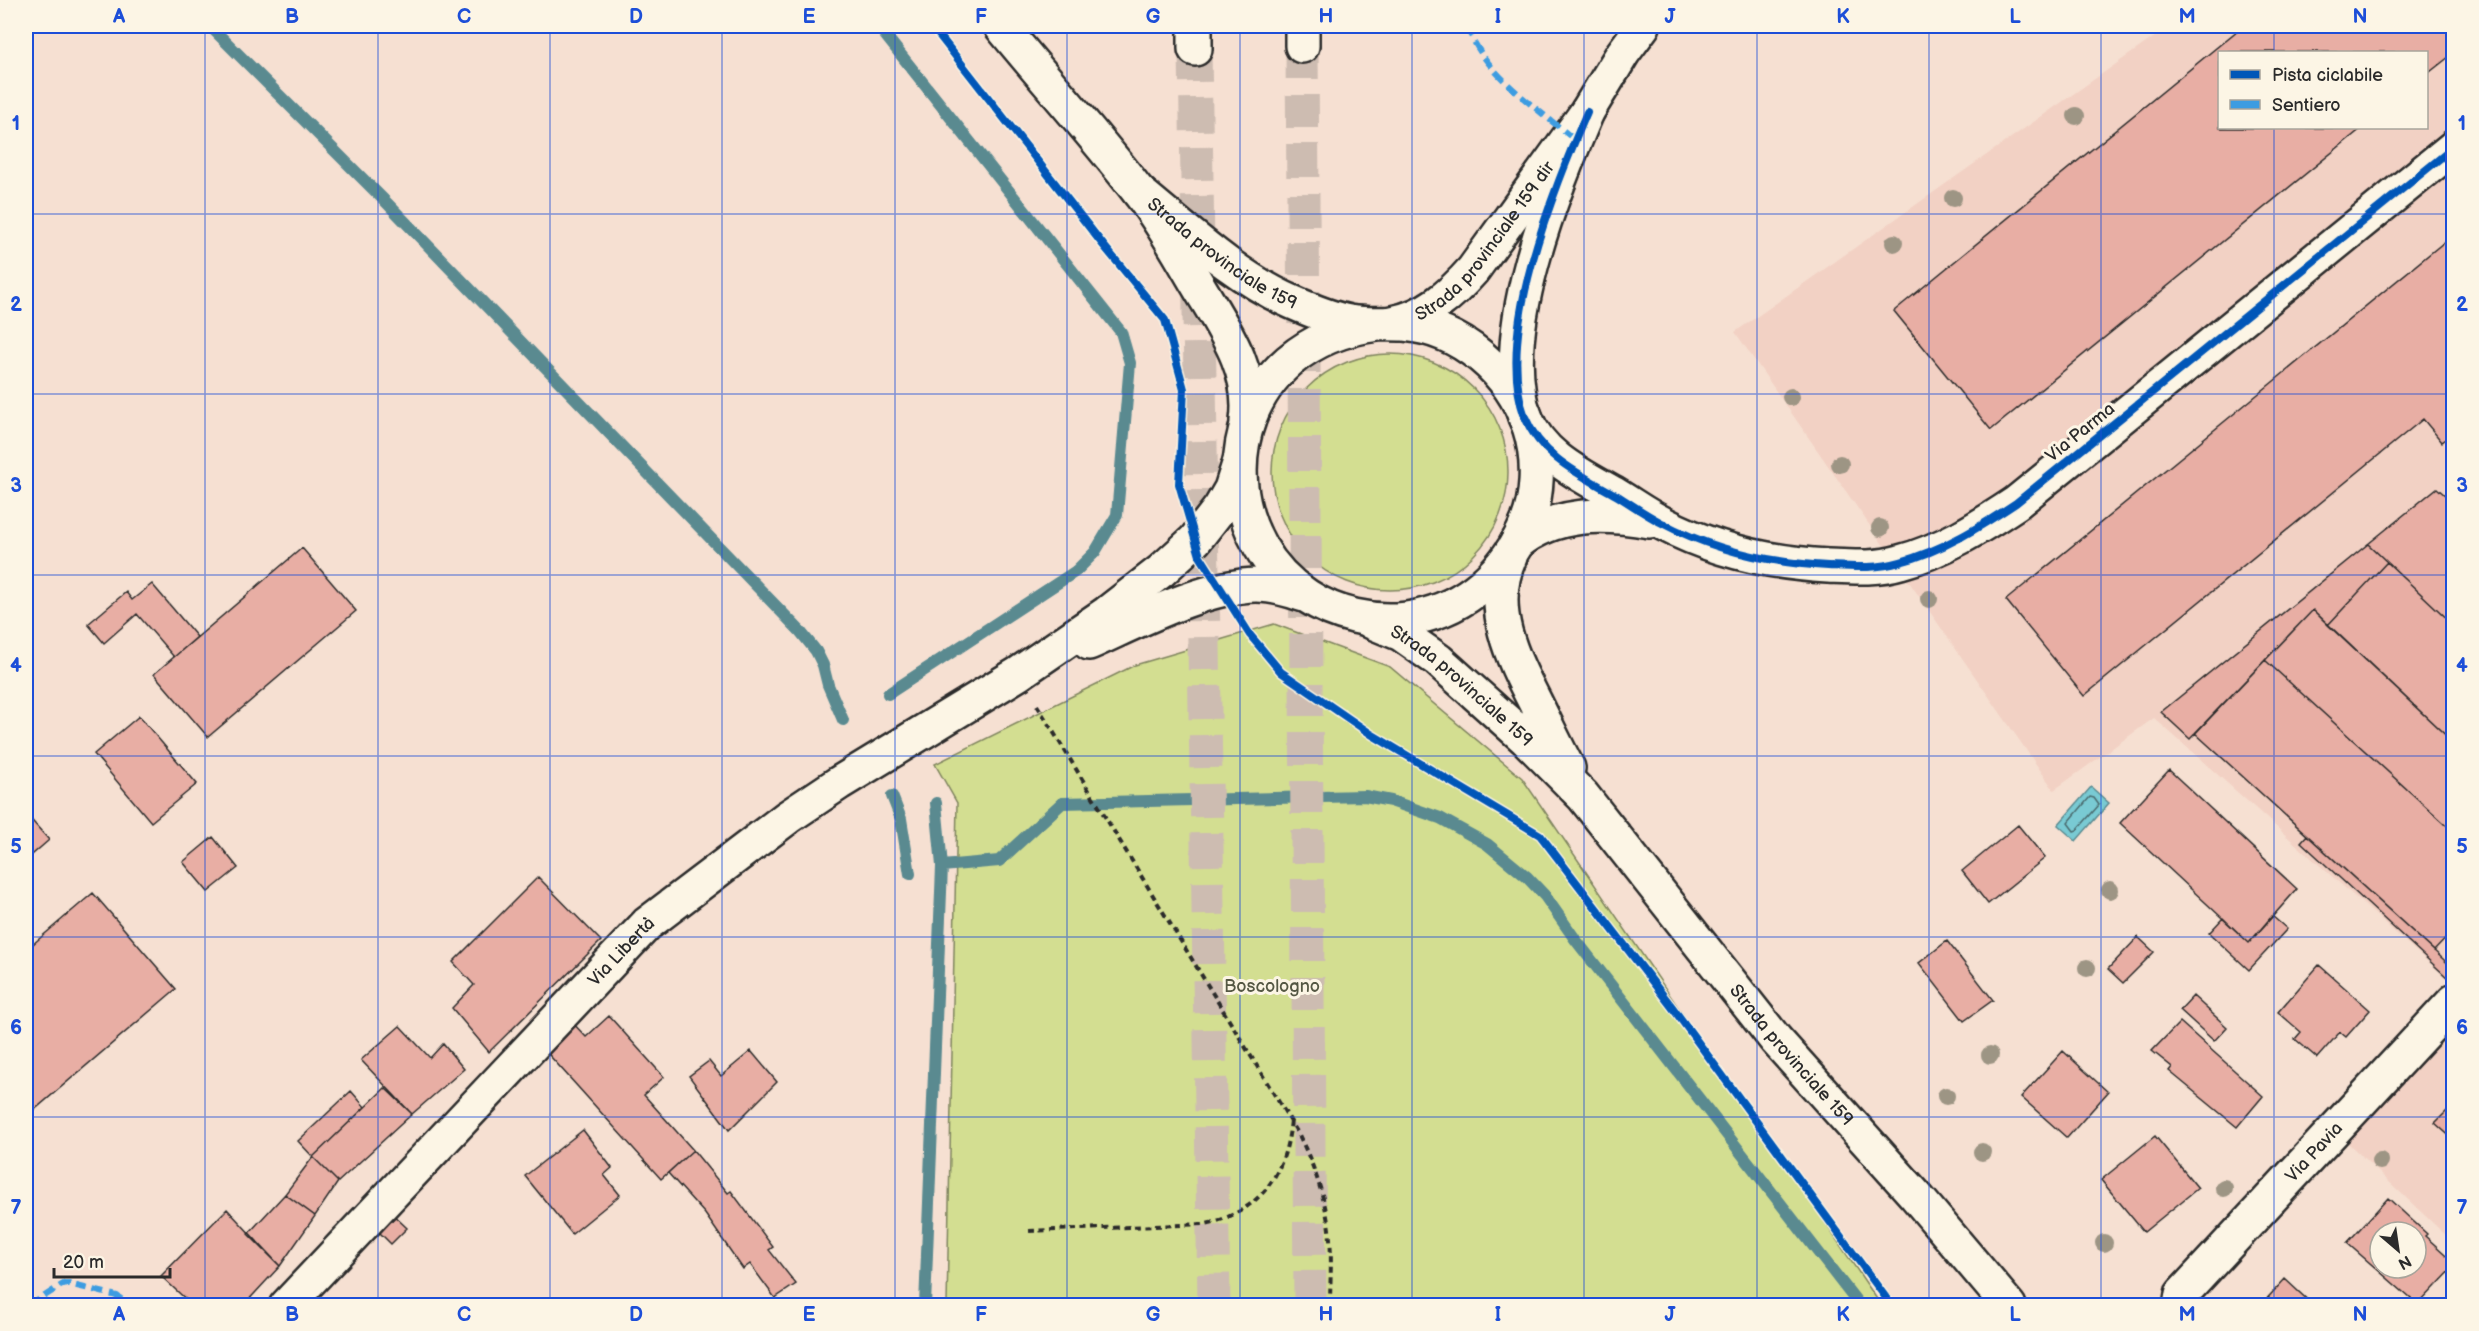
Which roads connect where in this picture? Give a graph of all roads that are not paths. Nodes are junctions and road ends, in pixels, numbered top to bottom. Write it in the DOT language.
graph roads {
  1 [pos="1001,26"];
  2 [pos="1644,26"];
  3 [pos="1587,112"];
  4 [pos="2454,147"];
  5 [pos="1139,192"];
  6 [pos="1383,324"];
  7 [pos="1526,418"];
  8 [pos="1246,430"];
  9 [pos="1240,461"];
  10 [pos="1663,524"];
  11 [pos="1515,548"];
  12 [pos="1307,596"];
  13 [pos="1356,616"];
  14 [pos="1018,674"];
  15 [pos="1583,796"];
  16 [pos="2454,1001"];
  17 [pos="286,1305"];
  18 [pos="2009,1305"];
  19 [pos="2180,1305"];
  1 -- 5 [label="street, Strada provinciale 159"];
  2 -- 3 [label="street, Strada provinciale 159 dir"];
  3 -- 6 [label="street, Strada provinciale 159 dir"];
  3 -- 7 [label="street, Strada provinciale 159 dir"];
  4 -- 10 [label="street, Via Parma"];
  5 -- 6 [label="street, Strada provinciale 159"];
  5 -- 8 [label="street, Strada provinciale 159"];
  6 -- 7 [label="street, Strada provinciale 159"];
  6 -- 8 [label="street, Strada provinciale 159"];
  7 -- 10 [label="street"];
  7 -- 11 [label="street, Strada provinciale 159"];
  8 -- 9 [label="street, Strada provinciale 159"];
  9 -- 12 [label="street, Strada provinciale 159"];
  9 -- 14 [label="street"];
  10 -- 11 [label="street"];
  11 -- 13 [label="street, Strada provinciale 159"];
  11 -- 15 [label="street, Strada provinciale 159"];
  12 -- 13 [label="street, Strada provinciale 159"];
  12 -- 14 [label="street"];
  13 -- 15 [label="street, Strada provinciale 159"];
  14 -- 17 [label="street, Via Libertà"];
  15 -- 18 [label="street, Strada provinciale 159"];
  16 -- 19 [label="street, Via Pavia"];
}
